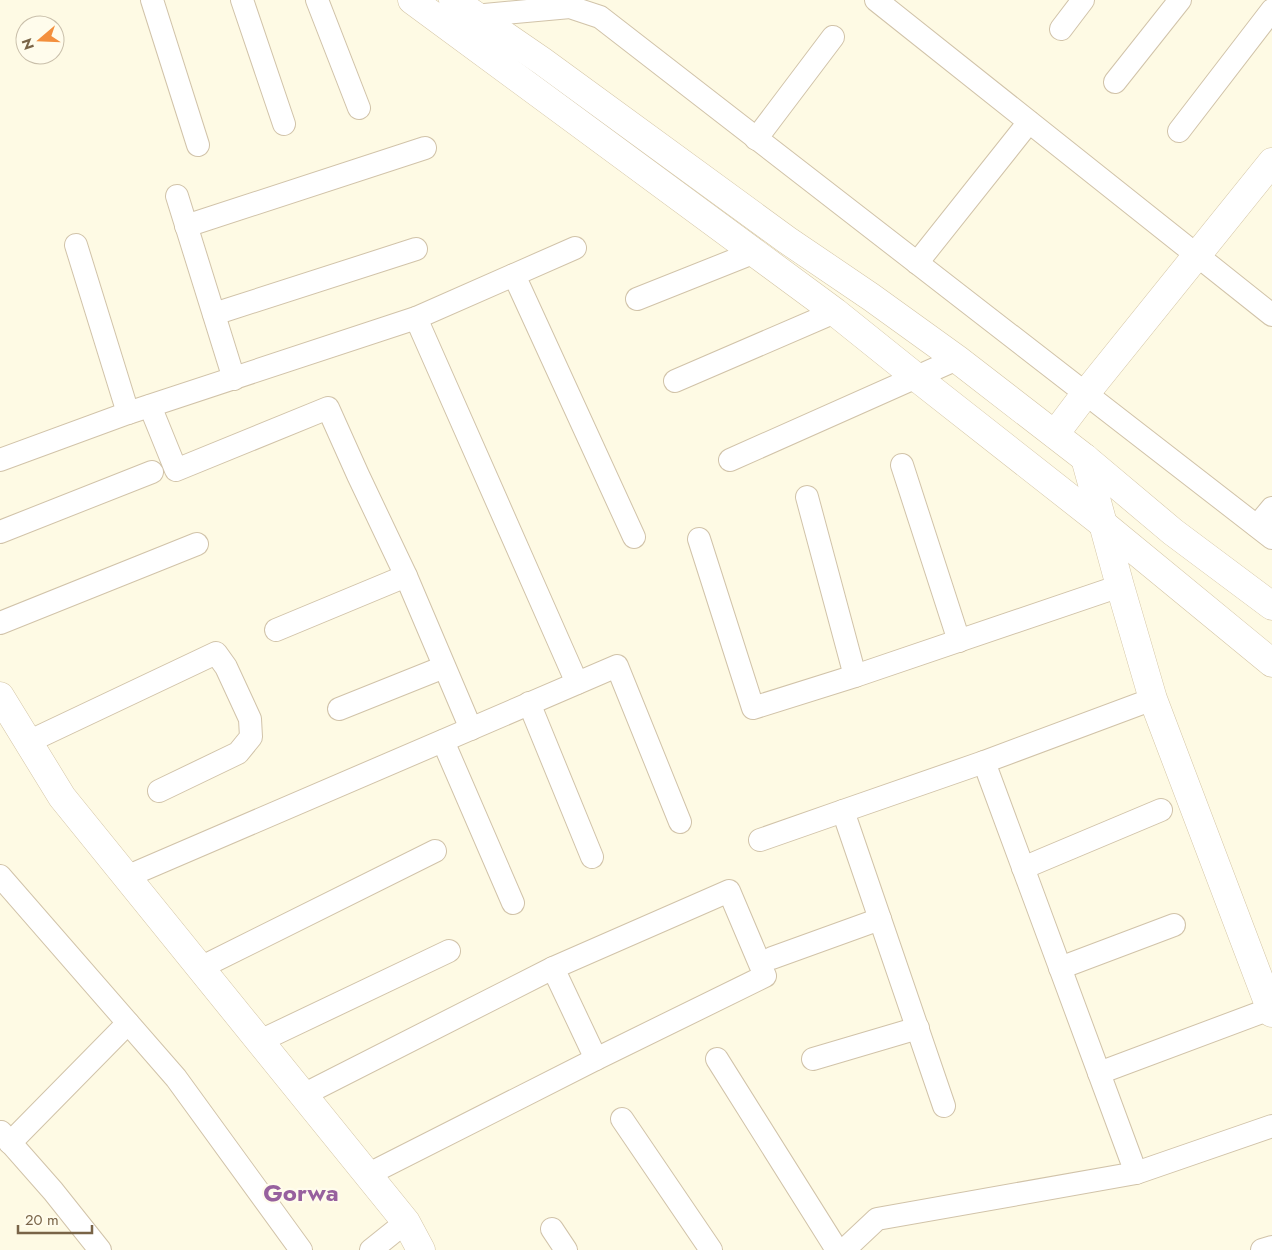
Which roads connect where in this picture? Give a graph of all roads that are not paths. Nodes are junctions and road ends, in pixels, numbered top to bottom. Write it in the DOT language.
graph roads {
  1 [pos="152,0"];
  2 [pos="242,0"];
  3 [pos="317,0"];
  4 [pos="412,0"];
  5 [pos="453,0"];
  6 [pos="876,0"];
  7 [pos="1083,0"];
  8 [pos="1180,0"];
  9 [pos="598,7"];
  10 [pos="1272,10"];
  11 [pos="474,16"];
  12 [pos="1061,29"];
  13 [pos="507,38"];
  14 [pos="833,38"];
  15 [pos="484,53"];
  16 [pos="1115,82"];
  17 [pos="359,108"];
  18 [pos="1029,122"];
  19 [pos="284,124"];
  20 [pos="1179,131"];
  21 [pos="756,139"];
  22 [pos="198,145"];
  23 [pos="425,148"];
  24 [pos="1272,162"];
  25 [pos="177,196"];
  26 [pos="186,226"];
  27 [pos="76,245"];
  28 [pos="575,248"];
  29 [pos="416,249"];
  30 [pos="755,252"];
  31 [pos="1196,256"];
  32 [pos="917,263"];
  33 [pos="514,275"];
  34 [pos="637,299"];
  35 [pos="835,312"];
  36 [pos="214,314"];
  37 [pos="1272,315"];
  38 [pos="416,318"];
  39 [pos="957,359"];
  40 [pos="916,377"];
  41 [pos="234,378"];
  42 [pos="675,381"];
  43 [pos="1086,393"];
  44 [pos="150,406"];
  45 [pos="128,413"];
  46 [pos="1055,434"];
  47 [pos="1085,458"];
  48 [pos="0,460"];
  49 [pos="730,460"];
  50 [pos="902,465"];
  51 [pos="152,472"];
  52 [pos="807,497"];
  53 [pos="1272,508"];
  54 [pos="1103,524"];
  55 [pos="0,532"];
  56 [pos="1265,532"];
  57 [pos="634,537"];
  58 [pos="699,539"];
  59 [pos="196,544"];
  60 [pos="406,576"];
  61 [pos="1120,586"];
  62 [pos="1272,606"];
  63 [pos="0,623"];
  64 [pos="276,630"];
  65 [pos="960,640"];
  66 [pos="1272,663"];
  67 [pos="444,667"];
  68 [pos="855,676"];
  69 [pos="577,683"];
  70 [pos="0,696"];
  71 [pos="1153,699"];
  72 [pos="529,703"];
  73 [pos="339,709"];
  74 [pos="471,729"];
  75 [pos="443,741"];
  76 [pos="28,742"];
  77 [pos="984,762"];
  78 [pos="159,791"];
  79 [pos="1161,810"];
  80 [pos="843,811"];
  81 [pos="680,822"];
  82 [pos="760,840"];
  83 [pos="435,851"];
  84 [pos="592,858"];
  85 [pos="1023,868"];
  86 [pos="0,876"];
  87 [pos="126,877"];
  88 [pos="512,903"];
  89 [pos="880,919"];
  90 [pos="1174,925"];
  91 [pos="449,951"];
  92 [pos="772,958"];
  93 [pos="200,968"];
  94 [pos="553,968"];
  95 [pos="1060,968"];
  96 [pos="1271,1011"];
  97 [pos="128,1023"];
  98 [pos="918,1028"];
  99 [pos="260,1041"];
  100 [pos="596,1059"];
  101 [pos="717,1059"];
  102 [pos="814,1059"];
  103 [pos="1099,1072"];
  104 [pos="302,1095"];
  105 [pos="944,1106"];
  106 [pos="622,1119"];
  107 [pos="1272,1126"];
  108 [pos="5,1137"];
  109 [pos="1136,1173"];
  110 [pos="367,1174"];
  111 [pos="406,1222"];
  112 [pos="552,1229"];
  113 [pos="1272,1247"];
  114 [pos="100,1250"];
  115 [pos="301,1250"];
  116 [pos="371,1250"];
  117 [pos="421,1250"];
  118 [pos="566,1250"];
  119 [pos="711,1250"];
  120 [pos="837,1250"];
  121 [pos="844,1250"];
  122 [pos="1262,1250"];
  1 -- 22 [label="street"];
  2 -- 19 [label="street"];
  3 -- 17 [label="street"];
  4 -- 15 [label="street"];
  5 -- 11 [label="street"];
  6 -- 18 [label="street"];
  7 -- 12 [label="street"];
  8 -- 16 [label="street"];
  9 -- 11 [label="street"];
  9 -- 21 [label="street"];
  10 -- 20 [label="street"];
  11 -- 13 [label="street"];
  13 -- 15 [label="street"];
  13 -- 39 [label="street"];
  14 -- 21 [label="street"];
  15 -- 30 [label="street"];
  18 -- 31 [label="street"];
  18 -- 32 [label="street"];
  21 -- 32 [label="street"];
  23 -- 26 [label="street"];
  24 -- 31 [label="street"];
  25 -- 26 [label="street"];
  26 -- 36 [label="street"];
  27 -- 45 [label="street"];
  28 -- 33 [label="street"];
  29 -- 36 [label="street"];
  30 -- 34 [label="street"];
  30 -- 35 [label="street"];
  31 -- 37 [label="street"];
  31 -- 43 [label="street"];
  32 -- 43 [label="street"];
  33 -- 38 [label="street"];
  33 -- 57 [label="street"];
  35 -- 40 [label="street"];
  35 -- 42 [label="street"];
  36 -- 41 [label="street"];
  38 -- 41 [label="street"];
  38 -- 69 [label="street"];
  39 -- 40 [label="street"];
  39 -- 46 [label="street"];
  40 -- 49 [label="street"];
  40 -- 54 [label="street"];
  41 -- 44 [label="street"];
  43 -- 46 [label="street"];
  43 -- 56 [label="street"];
  44 -- 45 [label="street"];
  44 -- 60 [label="street"];
  45 -- 48 [label="street"];
  46 -- 47 [label="street"];
  47 -- 54 [label="street"];
  47 -- 62 [label="street"];
  50 -- 65 [label="street"];
  51 -- 55 [label="street"];
  52 -- 68 [label="street"];
  53 -- 56 [label="street"];
  54 -- 61 [label="street"];
  54 -- 66 [label="street"];
  58 -- 68 [label="street"];
  59 -- 63 [label="street"];
  60 -- 64 [label="street"];
  60 -- 67 [label="street"];
  61 -- 65 [label="street"];
  61 -- 71 [label="street"];
  65 -- 68 [label="street"];
  67 -- 73 [label="street"];
  67 -- 74 [label="street"];
  69 -- 72 [label="street"];
  69 -- 81 [label="street"];
  70 -- 76 [label="street"];
  71 -- 77 [label="street"];
  71 -- 96 [label="street"];
  72 -- 74 [label="street"];
  72 -- 84 [label="street"];
  74 -- 75 [label="street"];
  75 -- 87 [label="street"];
  75 -- 88 [label="street"];
  76 -- 78 [label="street"];
  76 -- 87 [label="street"];
  77 -- 80 [label="street"];
  77 -- 85 [label="street"];
  79 -- 85 [label="street"];
  80 -- 82 [label="street"];
  80 -- 89 [label="street"];
  83 -- 93 [label="street"];
  85 -- 95 [label="street"];
  86 -- 97 [label="street"];
  87 -- 93 [label="street"];
  89 -- 92 [label="street"];
  89 -- 98 [label="street"];
  90 -- 95 [label="street"];
  91 -- 99 [label="street"];
  93 -- 99 [label="street"];
  94 -- 100 [label="street"];
  94 -- 100 [label="street"];
  94 -- 104 [label="street"];
  95 -- 103 [label="street"];
  96 -- 103 [label="street"];
  97 -- 108 [label="street"];
  97 -- 115 [label="street"];
  98 -- 102 [label="street"];
  98 -- 105 [label="street"];
  99 -- 104 [label="street"];
  100 -- 110 [label="street"];
  101 -- 120 [label="street"];
  103 -- 109 [label="street"];
  104 -- 110 [label="street"];
  106 -- 119 [label="street"];
  107 -- 109 [label="street"];
  108 -- 114 [label="street"];
  109 -- 121 [label="street"];
  110 -- 111 [label="street"];
  111 -- 116 [label="street"];
  111 -- 117 [label="street"];
  112 -- 118 [label="street"];
  113 -- 122 [label="street"];
}
